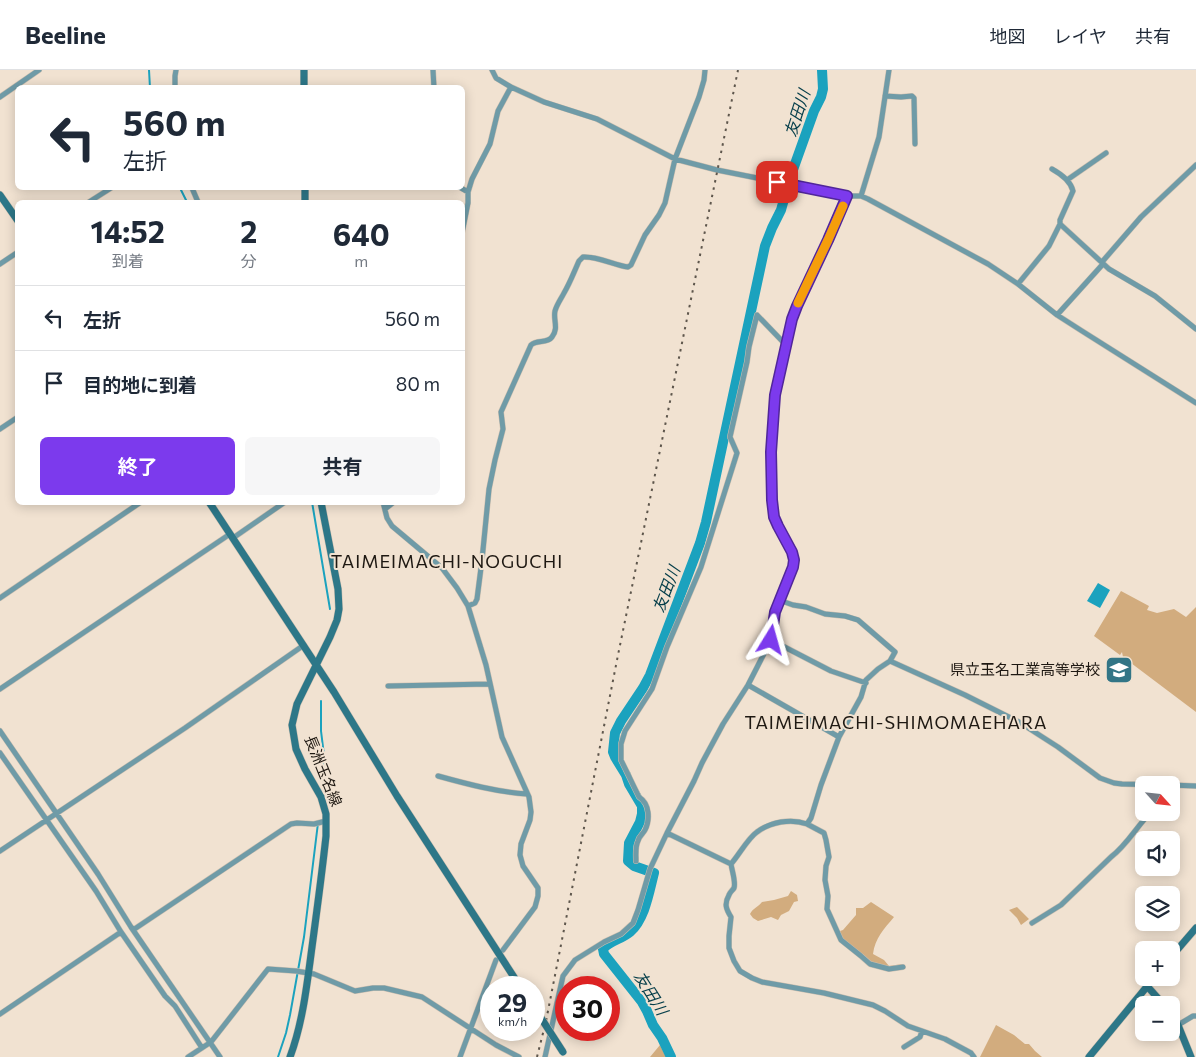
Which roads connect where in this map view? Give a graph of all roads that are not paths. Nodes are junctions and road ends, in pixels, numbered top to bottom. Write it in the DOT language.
graph roads {
  1 [pos="38,70"];
  2 [pos="176,70"];
  3 [pos="304,70"];
  4 [pos="433,70"];
  5 [pos="492,70"];
  6 [pos="705,70"];
  7 [pos="889,70"];
  8 [pos="17,85"];
  9 [pos="176,85"];
  10 [pos="304,85"];
  11 [pos="434,85"];
  12 [pos="15,86"];
  13 [pos="511,87"];
  14 [pos="885,96"];
  15 [pos="0,97"];
  16 [pos="915,144"];
  17 [pos="1106,153"];
  18 [pos="675,159"];
  19 [pos="1196,164"];
  20 [pos="1052,169"];
  21 [pos="1066,180"];
  22 [pos="108,190"];
  23 [pos="464,190"];
  24 [pos="468,192"];
  25 [pos="0,195"];
  26 [pos="847,196"];
  27 [pos="861,196"];
  28 [pos="92,200"];
  29 [pos="15,218"];
  30 [pos="465,218"];
  31 [pos="1060,224"];
  32 [pos="15,254"];
  33 [pos="1103,263"];
  34 [pos="0,264"];
  35 [pos="1018,284"];
  36 [pos="1057,315"];
  37 [pos="1196,329"];
  38 [pos="786,344"];
  39 [pos="1196,403"];
  40 [pos="15,419"];
  41 [pos="0,429"];
  42 [pos="137,505"];
  43 [pos="211,505"];
  44 [pos="280,505"];
  45 [pos="322,505"];
  46 [pos="384,505"];
  47 [pos="390,505"];
  48 [pos="385,509"];
  49 [pos="232,536"];
  50 [pos="0,598"];
  51 [pos="779,600"];
  52 [pos="468,606"];
  53 [pos="771,640"];
  54 [pos="304,645"];
  55 [pos="890,661"];
  56 [pos="316,665"];
  57 [pos="866,683"];
  58 [pos="489,684"];
  59 [pos="748,685"];
  60 [pos="388,686"];
  61 [pos="0,689"];
  62 [pos="0,731"];
  63 [pos="839,737"];
  64 [pos="0,753"];
  65 [pos="438,776"];
  66 [pos="1135,784"];
  67 [pos="1180,785"];
  68 [pos="1196,786"];
  69 [pos="527,794"];
  70 [pos="56,813"];
  71 [pos="47,820"];
  72 [pos="326,821"];
  73 [pos="1142,821"];
  74 [pos="807,824"];
  75 [pos="667,833"];
  76 [pos="0,851"];
  77 [pos="636,861"];
  78 [pos="731,864"];
  79 [pos="1032,923"];
  80 [pos="1196,928"];
  81 [pos="133,930"];
  82 [pos="121,932"];
  83 [pos="1180,947"];
  84 [pos="503,950"];
  85 [pos="496,960"];
  86 [pos="903,966"];
  87 [pos="308,973"];
  88 [pos="513,976"];
  89 [pos="1147,986"];
  90 [pos="1156,996"];
  91 [pos="0,1014"];
  92 [pos="1196,1016"];
  93 [pos="545,1024"];
  94 [pos="1180,1024"];
  95 [pos="470,1029"];
  96 [pos="1180,1030"];
  97 [pos="922,1031"];
  98 [pos="211,1042"];
  99 [pos="904,1047"];
  100 [pos="202,1048"];
  101 [pos="565,1054"];
  102 [pos="188,1057"];
  103 [pos="220,1057"];
  104 [pos="290,1057"];
  105 [pos="460,1057"];
  106 [pos="520,1057"];
  107 [pos="546,1057"];
  108 [pos="974,1057"];
  109 [pos="1089,1057"];
  110 [pos="1191,1057"];
  1 -- 8 [label="street"];
  2 -- 9 [label="street"];
  3 -- 10 [label="main road"];
  4 -- 11 [label="street"];
  5 -- 13 [label="street"];
  6 -- 18 [label="street"];
  7 -- 14 [label="street"];
  12 -- 15 [label="street"];
  13 -- 18 [label="street"];
  13 -- 24 [label="street"];
  14 -- 16 [label="street"];
  14 -- 27 [label="street"];
  17 -- 21 [label="street"];
  18 -- 26 [label="street"];
  18 -- 52 [label="street"];
  19 -- 33 [label="street"];
  20 -- 21 [label="street"];
  21 -- 31 [label="street"];
  22 -- 28 [label="street"];
  23 -- 24 [label="street"];
  24 -- 30 [label="street"];
  25 -- 29 [label="main road"];
  26 -- 27 [label="street"];
  26 -- 38 [label="street"];
  27 -- 35 [label="street"];
  31 -- 33 [label="street"];
  31 -- 35 [label="street"];
  32 -- 34 [label="street"];
  33 -- 36 [label="street"];
  33 -- 37 [label="street"];
  35 -- 36 [label="street"];
  36 -- 39 [label="street"];
  38 -- 51 [label="street"];
  38 -- 77 [label="street"];
  40 -- 41 [label="street"];
  42 -- 50 [label="street"];
  43 -- 49 [label="main road"];
  44 -- 49 [label="street"];
  45 -- 56 [label="main road, 長洲玉名線"];
  46 -- 48 [label="street"];
  47 -- 48 [label="street"];
  48 -- 52 [label="street"];
  49 -- 54 [label="main road"];
  49 -- 61 [label="street"];
  51 -- 53 [label="street"];
  51 -- 55 [label="street"];
  52 -- 58 [label="street"];
  53 -- 57 [label="street"];
  53 -- 59 [label="street"];
  54 -- 56 [label="main road"];
  54 -- 70 [label="street"];
  55 -- 57 [label="street"];
  55 -- 66 [label="street"];
  56 -- 72 [label="main road, 長洲玉名線"];
  56 -- 88 [label="main road"];
  57 -- 63 [label="street"];
  58 -- 60 [label="street"];
  58 -- 69 [label="street"];
  59 -- 63 [label="street"];
  59 -- 75 [label="street"];
  62 -- 70 [label="street"];
  63 -- 74 [label="street"];
  64 -- 71 [label="street"];
  65 -- 69 [label="street"];
  67 -- 68 [label="street"];
  69 -- 84 [label="street"];
  70 -- 71 [label="street"];
  70 -- 81 [label="street"];
  71 -- 76 [label="street"];
  71 -- 82 [label="street"];
  72 -- 81 [label="street"];
  72 -- 87 [label="main road, 長洲玉名線"];
  73 -- 79 [label="street"];
  74 -- 78 [label="street"];
  74 -- 86 [label="street"];
  75 -- 78 [label="street"];
  75 -- 107 [label="street"];
  78 -- 97 [label="street"];
  80 -- 83 [label="main road"];
  81 -- 98 [label="street"];
  82 -- 91 [label="street"];
  82 -- 100 [label="street"];
  85 -- 95 [label="street"];
  87 -- 95 [label="street"];
  87 -- 98 [label="street"];
  87 -- 104 [label="main road, 長洲玉名線"];
  89 -- 90 [label="main road"];
  89 -- 109 [label="main road"];
  92 -- 94 [label="street"];
  93 -- 101 [label="main road, bridge"];
  95 -- 105 [label="street"];
  95 -- 106 [label="street"];
  96 -- 110 [label="main road"];
  97 -- 99 [label="street"];
  97 -- 108 [label="street"];
  98 -- 100 [label="street"];
  98 -- 103 [label="street"];
  100 -- 102 [label="street"];
}
